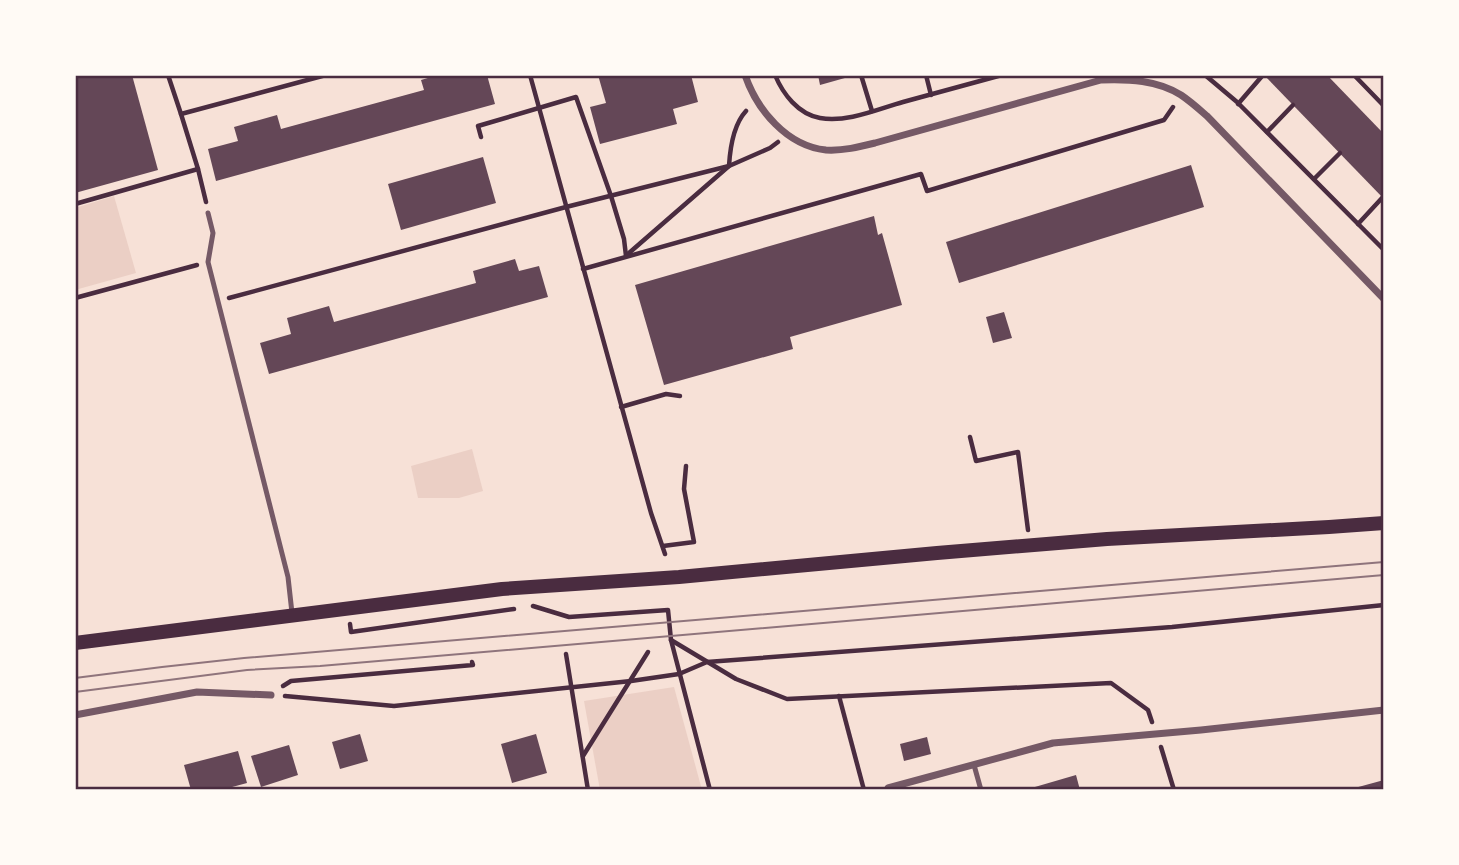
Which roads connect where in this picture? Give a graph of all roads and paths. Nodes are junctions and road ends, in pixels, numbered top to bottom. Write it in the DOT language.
graph roads {
  1 [pos="168,75"];
  2 [pos="326,75"];
  3 [pos="530,75"];
  4 [pos="745,75"];
  5 [pos="775,75"];
  6 [pos="861,75"];
  7 [pos="926,75"];
  8 [pos="1002,75"];
  9 [pos="1263,75"];
  10 [pos="1354,75"];
  11 [pos="1206,76"];
  12 [pos="991,77"];
  13 [pos="931,94"];
  14 [pos="1181,95"];
  15 [pos="757,101"];
  16 [pos="1382,102"];
  17 [pos="1238,104"];
  18 [pos="1293,105"];
  19 [pos="539,108"];
  20 [pos="872,111"];
  21 [pos="181,114"];
  22 [pos="1267,132"];
  23 [pos="481,137"];
  24 [pos="770,148"];
  25 [pos="1340,153"];
  26 [pos="729,166"];
  27 [pos="198,169"];
  28 [pos="1314,179"];
  29 [pos="611,196"];
  30 [pos="1382,198"];
  31 [pos="75,204"];
  32 [pos="566,207"];
  33 [pos="208,213"];
  34 [pos="1358,224"];
  35 [pos="1384,250"];
  36 [pos="626,256"];
  37 [pos="208,262"];
  38 [pos="583,269"];
  39 [pos="75,298"];
  40 [pos="1384,299"];
  41 [pos="218,301"];
  42 [pos="680,396"];
  43 [pos="621,407"];
  44 [pos="970,437"];
  45 [pos="686,466"];
  46 [pos="1384,523"];
  47 [pos="1030,545"];
  48 [pos="663,546"];
  49 [pos="665,554"];
  50 [pos="1384,605"];
  51 [pos="349,609"];
  52 [pos="293,616"];
  53 [pos="671,640"];
  54 [pos="75,643"];
  55 [pos="648,652"];
  56 [pos="566,654"];
  57 [pos="472,662"];
  58 [pos="706,662"];
  59 [pos="679,674"];
  60 [pos="631,681"];
  61 [pos="571,688"];
  62 [pos="271,695"];
  63 [pos="839,696"];
  64 [pos="1384,710"];
  65 [pos="75,715"];
  66 [pos="1156,733"];
  67 [pos="583,757"];
  68 [pos="974,765"];
  69 [pos="888,789"];
  70 [pos="588,790"];
  71 [pos="710,790"];
  72 [pos="864,790"];
  73 [pos="981,790"];
  74 [pos="1174,790"];
  1 -- 21 [label="path"];
  2 -- 21 [label="path"];
  3 -- 19 [label="path"];
  4 -- 15 [label="street"];
  5 -- 20 [label="path"];
  6 -- 20 [label="path"];
  7 -- 13 [label="path"];
  8 -- 12 [label="path"];
  9 -- 17 [label="path"];
  10 -- 16 [label="path"];
  11 -- 17 [label="path"];
  12 -- 13 [label="path"];
  13 -- 20 [label="path"];
  14 -- 15 [label="street"];
  14 -- 36 [label="path"];
  14 -- 40 [label="street"];
  15 -- 26 [label="path"];
  17 -- 22 [label="path"];
  18 -- 22 [label="path"];
  19 -- 23 [label="path"];
  19 -- 29 [label="path"];
  19 -- 32 [label="path"];
  21 -- 27 [label="path"];
  22 -- 28 [label="path"];
  24 -- 26 [label="path"];
  25 -- 28 [label="path"];
  26 -- 29 [label="path"];
  26 -- 36 [label="path"];
  27 -- 31 [label="path"];
  27 -- 33 [label="path"];
  28 -- 34 [label="path"];
  29 -- 32 [label="path"];
  29 -- 36 [label="path"];
  30 -- 34 [label="path"];
  32 -- 38 [label="path"];
  32 -- 41 [label="path"];
  33 -- 37 [label="lane"];
  34 -- 35 [label="path"];
  36 -- 38 [label="path"];
  37 -- 39 [label="path"];
  37 -- 41 [label="lane"];
  38 -- 43 [label="path"];
  41 -- 52 [label="lane"];
  42 -- 43 [label="path"];
  43 -- 48 [label="path"];
  44 -- 47 [label="path"];
  45 -- 48 [label="path"];
  46 -- 47 [label="main road"];
  47 -- 51 [label="main road"];
  48 -- 49 [label="path"];
  50 -- 58 [label="path"];
  51 -- 52 [label="main road"];
  51 -- 53 [label="path"];
  52 -- 54 [label="main road"];
  53 -- 58 [label="path"];
  53 -- 59 [label="path"];
  55 -- 60 [label="path"];
  56 -- 61 [label="path"];
  57 -- 62 [label="path"];
  58 -- 59 [label="path"];
  58 -- 63 [label="path"];
  59 -- 60 [label="path"];
  59 -- 71 [label="path"];
  60 -- 61 [label="path"];
  60 -- 67 [label="path"];
  61 -- 62 [label="path"];
  61 -- 67 [label="path"];
  62 -- 65 [label="street"];
  63 -- 66 [label="path"];
  63 -- 72 [label="path"];
  64 -- 66 [label="street"];
  66 -- 68 [label="street"];
  66 -- 74 [label="path"];
  67 -- 70 [label="path"];
  68 -- 69 [label="street"];
  68 -- 73 [label="lane"];
}
